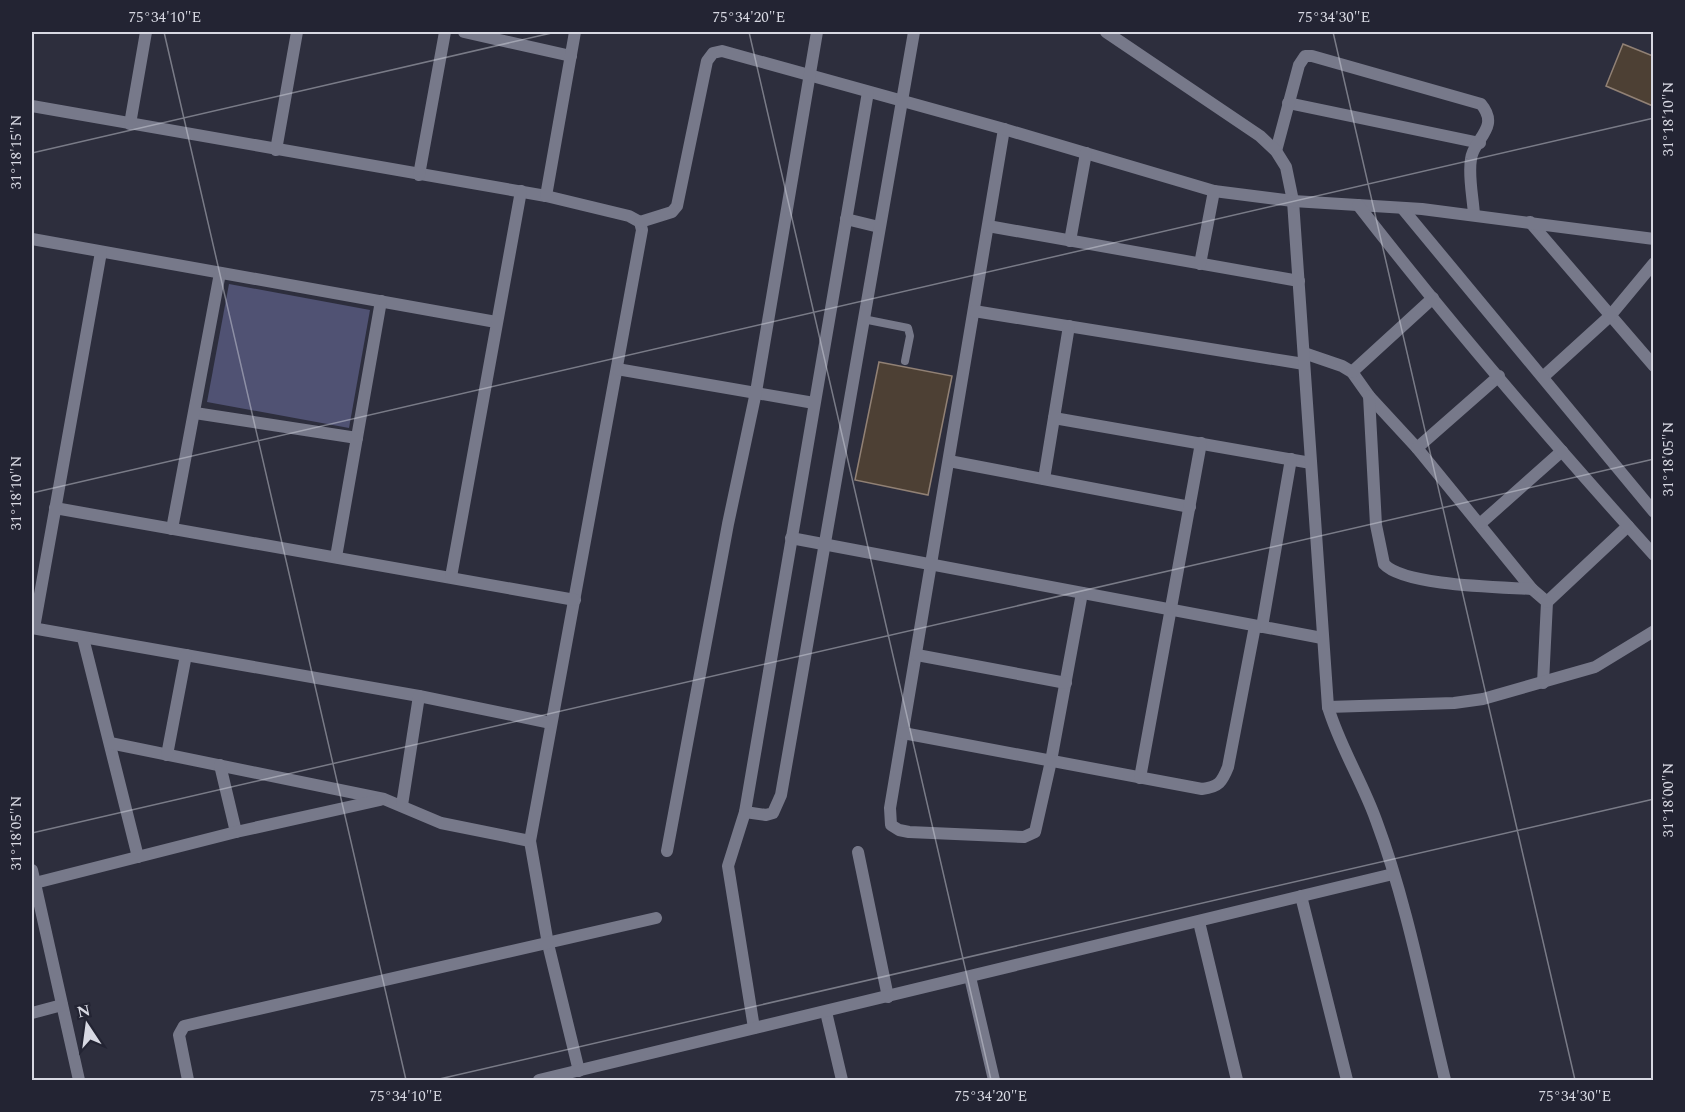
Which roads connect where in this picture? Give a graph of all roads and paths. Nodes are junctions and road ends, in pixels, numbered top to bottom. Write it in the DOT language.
graph roads {
  1 [pos="146,32"];
  2 [pos="297,32"];
  3 [pos="445,32"];
  4 [pos="464,32"];
  5 [pos="575,32"];
  6 [pos="817,32"];
  7 [pos="914,32"];
  8 [pos="1106,32"];
  9 [pos="571,56"];
  10 [pos="808,75"];
  11 [pos="868,92"];
  12 [pos="901,100"];
  13 [pos="1288,103"];
  14 [pos="32,106"];
  15 [pos="130,124"];
  16 [pos="1004,129"];
  17 [pos="1480,143"];
  18 [pos="276,150"];
  19 [pos="1276,151"];
  20 [pos="1086,153"];
  21 [pos="419,175"];
  22 [pos="521,191"];
  23 [pos="1214,191"];
  24 [pos="546,196"];
  25 [pos="1293,201"];
  26 [pos="1358,205"];
  27 [pos="1402,208"];
  28 [pos="1474,215"];
  29 [pos="846,219"];
  30 [pos="640,222"];
  31 [pos="1530,222"];
  32 [pos="988,226"];
  33 [pos="879,227"];
  34 [pos="32,239"];
  35 [pos="1653,239"];
  36 [pos="1070,241"];
  37 [pos="101,252"];
  38 [pos="1653,263"];
  39 [pos="1200,264"];
  40 [pos="220,273"];
  41 [pos="1299,281"];
  42 [pos="1433,298"];
  43 [pos="381,301"];
  44 [pos="974,310"];
  45 [pos="1610,316"];
  46 [pos="863,319"];
  47 [pos="496,322"];
  48 [pos="1069,326"];
  49 [pos="1648,356"];
  50 [pos="1304,358"];
  51 [pos="905,361"];
  52 [pos="1653,366"];
  53 [pos="617,369"];
  54 [pos="1352,372"];
  55 [pos="1499,376"];
  56 [pos="1543,377"];
  57 [pos="756,392"];
  58 [pos="1369,396"];
  59 [pos="814,403"];
  60 [pos="195,413"];
  61 [pos="1054,418"];
  62 [pos="357,438"];
  63 [pos="1201,443"];
  64 [pos="1417,448"];
  65 [pos="1562,451"];
  66 [pos="1291,459"];
  67 [pos="949,461"];
  68 [pos="1311,463"];
  69 [pos="1044,479"];
  70 [pos="1190,507"];
  71 [pos="55,508"];
  72 [pos="1653,512"];
  73 [pos="1481,523"];
  74 [pos="1628,526"];
  75 [pos="172,529"];
  76 [pos="791,538"];
  77 [pos="824,545"];
  78 [pos="1653,555"];
  79 [pos="336,557"];
  80 [pos="932,565"];
  81 [pos="451,577"];
  82 [pos="1532,589"];
  83 [pos="1082,593"];
  84 [pos="574,600"];
  85 [pos="1547,602"];
  86 [pos="1171,610"];
  87 [pos="1259,626"];
  88 [pos="33,628"];
  89 [pos="1653,630"];
  90 [pos="83,638"];
  91 [pos="1322,638"];
  92 [pos="186,655"];
  93 [pos="917,655"];
  94 [pos="1066,683"];
  95 [pos="1543,683"];
  96 [pos="418,696"];
  97 [pos="1328,707"];
  98 [pos="551,723"];
  99 [pos="903,733"];
  100 [pos="110,743"];
  101 [pos="167,755"];
  102 [pos="1052,761"];
  103 [pos="220,765"];
  104 [pos="1140,778"];
  105 [pos="384,799"];
  106 [pos="402,805"];
  107 [pos="745,812"];
  108 [pos="236,832"];
  109 [pos="530,841"];
  110 [pos="667,851"];
  111 [pos="858,852"];
  112 [pos="138,857"];
  113 [pos="1393,874"];
  114 [pos="33,875"];
  115 [pos="1301,896"];
  116 [pos="656,918"];
  117 [pos="1199,921"];
  118 [pos="548,944"];
  119 [pos="970,977"];
  120 [pos="888,997"];
  121 [pos="62,1005"];
  122 [pos="826,1012"];
  123 [pos="32,1013"];
  124 [pos="754,1028"];
  125 [pos="579,1071"];
  126 [pos="80,1080"];
  127 [pos="188,1080"];
  128 [pos="539,1080"];
  129 [pos="842,1080"];
  130 [pos="994,1080"];
  131 [pos="1237,1080"];
  132 [pos="1347,1080"];
  133 [pos="1445,1080"];
  1 -- 15 [label="street"];
  2 -- 18 [label="street"];
  3 -- 21 [label="street"];
  4 -- 9 [label="street"];
  5 -- 9 [label="street"];
  6 -- 10 [label="street"];
  7 -- 12 [label="street"];
  8 -- 19 [label="street"];
  9 -- 24 [label="street"];
  10 -- 11 [label="street"];
  10 -- 30 [label="street"];
  10 -- 57 [label="street"];
  11 -- 12 [label="street"];
  11 -- 29 [label="street"];
  12 -- 16 [label="street"];
  12 -- 33 [label="street"];
  13 -- 17 [label="street"];
  13 -- 17 [label="street"];
  13 -- 19 [label="street"];
  14 -- 15 [label="street"];
  15 -- 18 [label="street"];
  16 -- 20 [label="street"];
  16 -- 32 [label="street"];
  17 -- 28 [label="street"];
  18 -- 21 [label="street"];
  19 -- 25 [label="street"];
  20 -- 23 [label="street"];
  20 -- 36 [label="street"];
  21 -- 22 [label="street"];
  22 -- 24 [label="street"];
  22 -- 47 [label="street"];
  23 -- 25 [label="street"];
  23 -- 39 [label="street"];
  24 -- 30 [label="street"];
  25 -- 26 [label="street"];
  25 -- 41 [label="street"];
  26 -- 27 [label="street"];
  26 -- 42 [label="street"];
  27 -- 28 [label="street"];
  27 -- 56 [label="street"];
  28 -- 31 [label="street"];
  29 -- 33 [label="street"];
  29 -- 59 [label="street"];
  30 -- 53 [label="street"];
  31 -- 35 [label="street"];
  31 -- 45 [label="street"];
  32 -- 36 [label="street"];
  32 -- 44 [label="street"];
  33 -- 46 [label="street"];
  34 -- 37 [label="street"];
  36 -- 39 [label="street"];
  37 -- 40 [label="street"];
  37 -- 71 [label="street"];
  38 -- 45 [label="street"];
  39 -- 41 [label="street"];
  40 -- 43 [label="street"];
  40 -- 60 [label="street"];
  41 -- 50 [label="street"];
  42 -- 54 [label="street"];
  42 -- 55 [label="street"];
  43 -- 47 [label="street"];
  43 -- 62 [label="street"];
  44 -- 48 [label="street"];
  44 -- 67 [label="street"];
  45 -- 49 [label="street"];
  45 -- 56 [label="street"];
  46 -- 51 [label="lane"];
  46 -- 77 [label="street"];
  47 -- 81 [label="street"];
  48 -- 50 [label="street"];
  48 -- 61 [label="street"];
  49 -- 52 [label="street"];
  50 -- 54 [label="street"];
  50 -- 68 [label="street"];
  53 -- 57 [label="street"];
  53 -- 84 [label="street"];
  54 -- 58 [label="street"];
  55 -- 64 [label="street"];
  55 -- 65 [label="street"];
  56 -- 72 [label="street"];
  57 -- 59 [label="street"];
  57 -- 110 [label="street"];
  58 -- 64 [label="street"];
  58 -- 82 [label="street"];
  59 -- 76 [label="street"];
  60 -- 62 [label="street"];
  60 -- 75 [label="street"];
  61 -- 63 [label="street"];
  61 -- 69 [label="street"];
  62 -- 79 [label="street"];
  63 -- 66 [label="street"];
  63 -- 70 [label="street"];
  64 -- 73 [label="street"];
  65 -- 73 [label="street"];
  65 -- 74 [label="street"];
  66 -- 68 [label="street"];
  66 -- 87 [label="street"];
  67 -- 69 [label="street"];
  67 -- 80 [label="street"];
  68 -- 91 [label="street"];
  69 -- 70 [label="street"];
  70 -- 86 [label="street"];
  71 -- 75 [label="street"];
  71 -- 88 [label="street"];
  73 -- 82 [label="street"];
  74 -- 78 [label="street"];
  74 -- 85 [label="street"];
  75 -- 79 [label="street"];
  76 -- 77 [label="street"];
  76 -- 107 [label="street"];
  77 -- 80 [label="street"];
  77 -- 107 [label="street"];
  79 -- 81 [label="street"];
  80 -- 83 [label="street"];
  80 -- 93 [label="street"];
  81 -- 84 [label="street"];
  82 -- 85 [label="street"];
  83 -- 86 [label="street"];
  83 -- 94 [label="street"];
  84 -- 98 [label="street"];
  85 -- 95 [label="street"];
  86 -- 87 [label="street"];
  86 -- 104 [label="street"];
  87 -- 91 [label="street"];
  87 -- 104 [label="street"];
  88 -- 90 [label="street"];
  89 -- 95 [label="street"];
  90 -- 92 [label="street"];
  90 -- 100 [label="street"];
  91 -- 97 [label="street"];
  92 -- 96 [label="street"];
  92 -- 101 [label="street"];
  93 -- 94 [label="street"];
  93 -- 99 [label="street"];
  94 -- 102 [label="street"];
  95 -- 97 [label="street"];
  96 -- 98 [label="street"];
  96 -- 106 [label="street"];
  97 -- 113 [label="street"];
  98 -- 109 [label="street"];
  99 -- 102 [label="street"];
  99 -- 102 [label="street"];
  100 -- 101 [label="street"];
  100 -- 112 [label="street"];
  101 -- 103 [label="street"];
  102 -- 104 [label="street"];
  103 -- 105 [label="street"];
  103 -- 108 [label="street"];
  105 -- 106 [label="street"];
  105 -- 108 [label="street"];
  106 -- 109 [label="street"];
  107 -- 124 [label="street"];
  108 -- 112 [label="street"];
  109 -- 118 [label="street"];
  111 -- 120 [label="street"];
  112 -- 114 [label="street"];
  113 -- 115 [label="street"];
  113 -- 133 [label="street"];
  114 -- 121 [label="street"];
  115 -- 117 [label="street"];
  115 -- 132 [label="street"];
  116 -- 118 [label="street"];
  117 -- 119 [label="street"];
  117 -- 131 [label="street"];
  118 -- 125 [label="street"];
  118 -- 127 [label="street"];
  119 -- 120 [label="street"];
  119 -- 130 [label="street"];
  120 -- 122 [label="street"];
  121 -- 123 [label="street"];
  121 -- 126 [label="street"];
  122 -- 124 [label="street"];
  122 -- 129 [label="street"];
  124 -- 125 [label="street"];
  125 -- 128 [label="street"];
}
